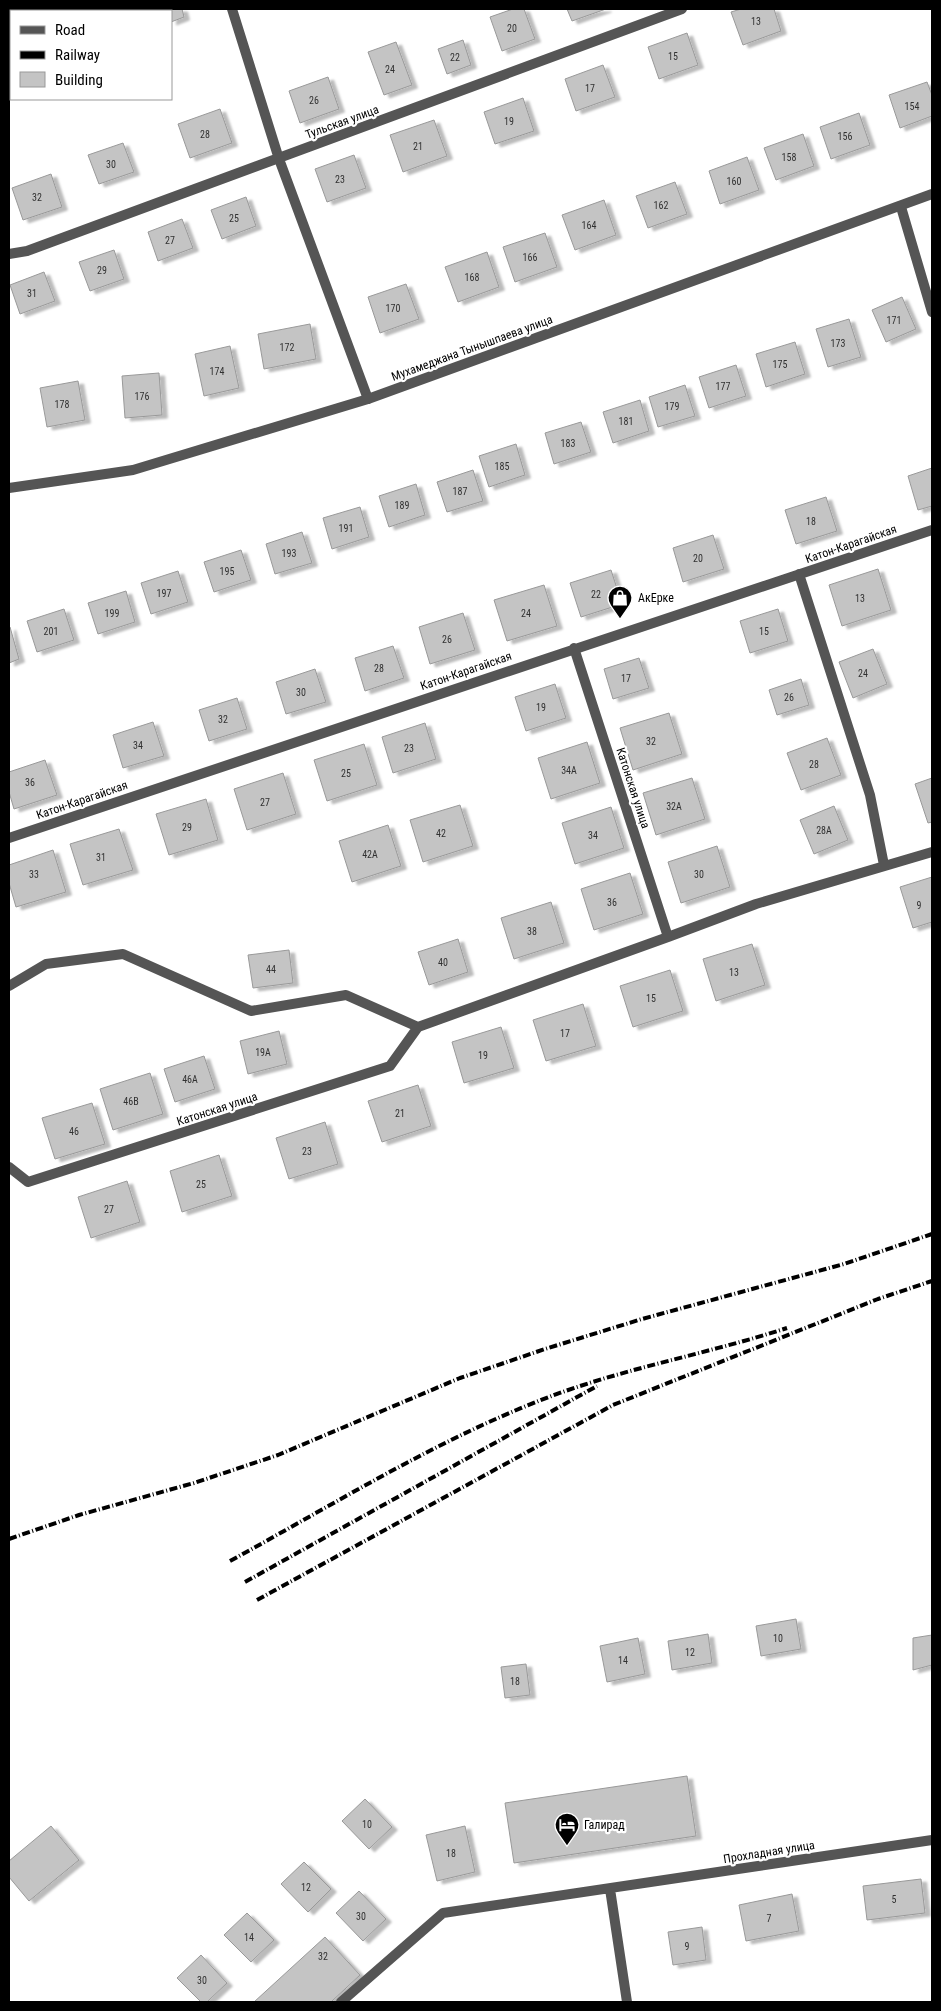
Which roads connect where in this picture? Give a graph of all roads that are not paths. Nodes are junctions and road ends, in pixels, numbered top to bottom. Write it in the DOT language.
graph roads {
  1 [pos="232,9"];
  2 [pos="682,9"];
  3 [pos="279,159"];
  4 [pos="932,194"];
  5 [pos="901,207"];
  6 [pos="9,254"];
  7 [pos="932,312"];
  8 [pos="368,399"];
  9 [pos="9,488"];
  10 [pos="932,530"];
  11 [pos="800,574"];
  12 [pos="574,648"];
  13 [pos="9,838"];
  14 [pos="932,852"];
  15 [pos="884,865"];
  16 [pos="668,937"];
  17 [pos="9,986"];
  18 [pos="418,1027"];
  19 [pos="9,1167"];
  20 [pos="932,1840"];
  21 [pos="610,1889"];
  22 [pos="341,2002"];
  23 [pos="626,2002"];
  1 -- 3 [label="street"];
  2 -- 3 [label="street, Тульская улица"];
  3 -- 6 [label="street, Тульская улица"];
  3 -- 8 [label="street"];
  4 -- 5 [label="street, Мухамеджана Тынышпаева улица"];
  5 -- 7 [label="street"];
  5 -- 8 [label="street, Мухамеджана Тынышпаева улица"];
  8 -- 9 [label="street, Мухамеджана Тынышпаева улица"];
  10 -- 11 [label="street, Катон-Карагайская"];
  11 -- 12 [label="street, Катон-Карагайская"];
  11 -- 15 [label="street"];
  12 -- 13 [label="street, Катон-Карагайская"];
  12 -- 16 [label="street, Катонская улица"];
  14 -- 15 [label="street"];
  15 -- 16 [label="street"];
  16 -- 18 [label="street"];
  17 -- 18 [label="street"];
  18 -- 19 [label="street, Катонская улица"];
  20 -- 21 [label="street, Прохладная улица"];
  21 -- 22 [label="street, Прохладная улица"];
  21 -- 23 [label="street"];
}
